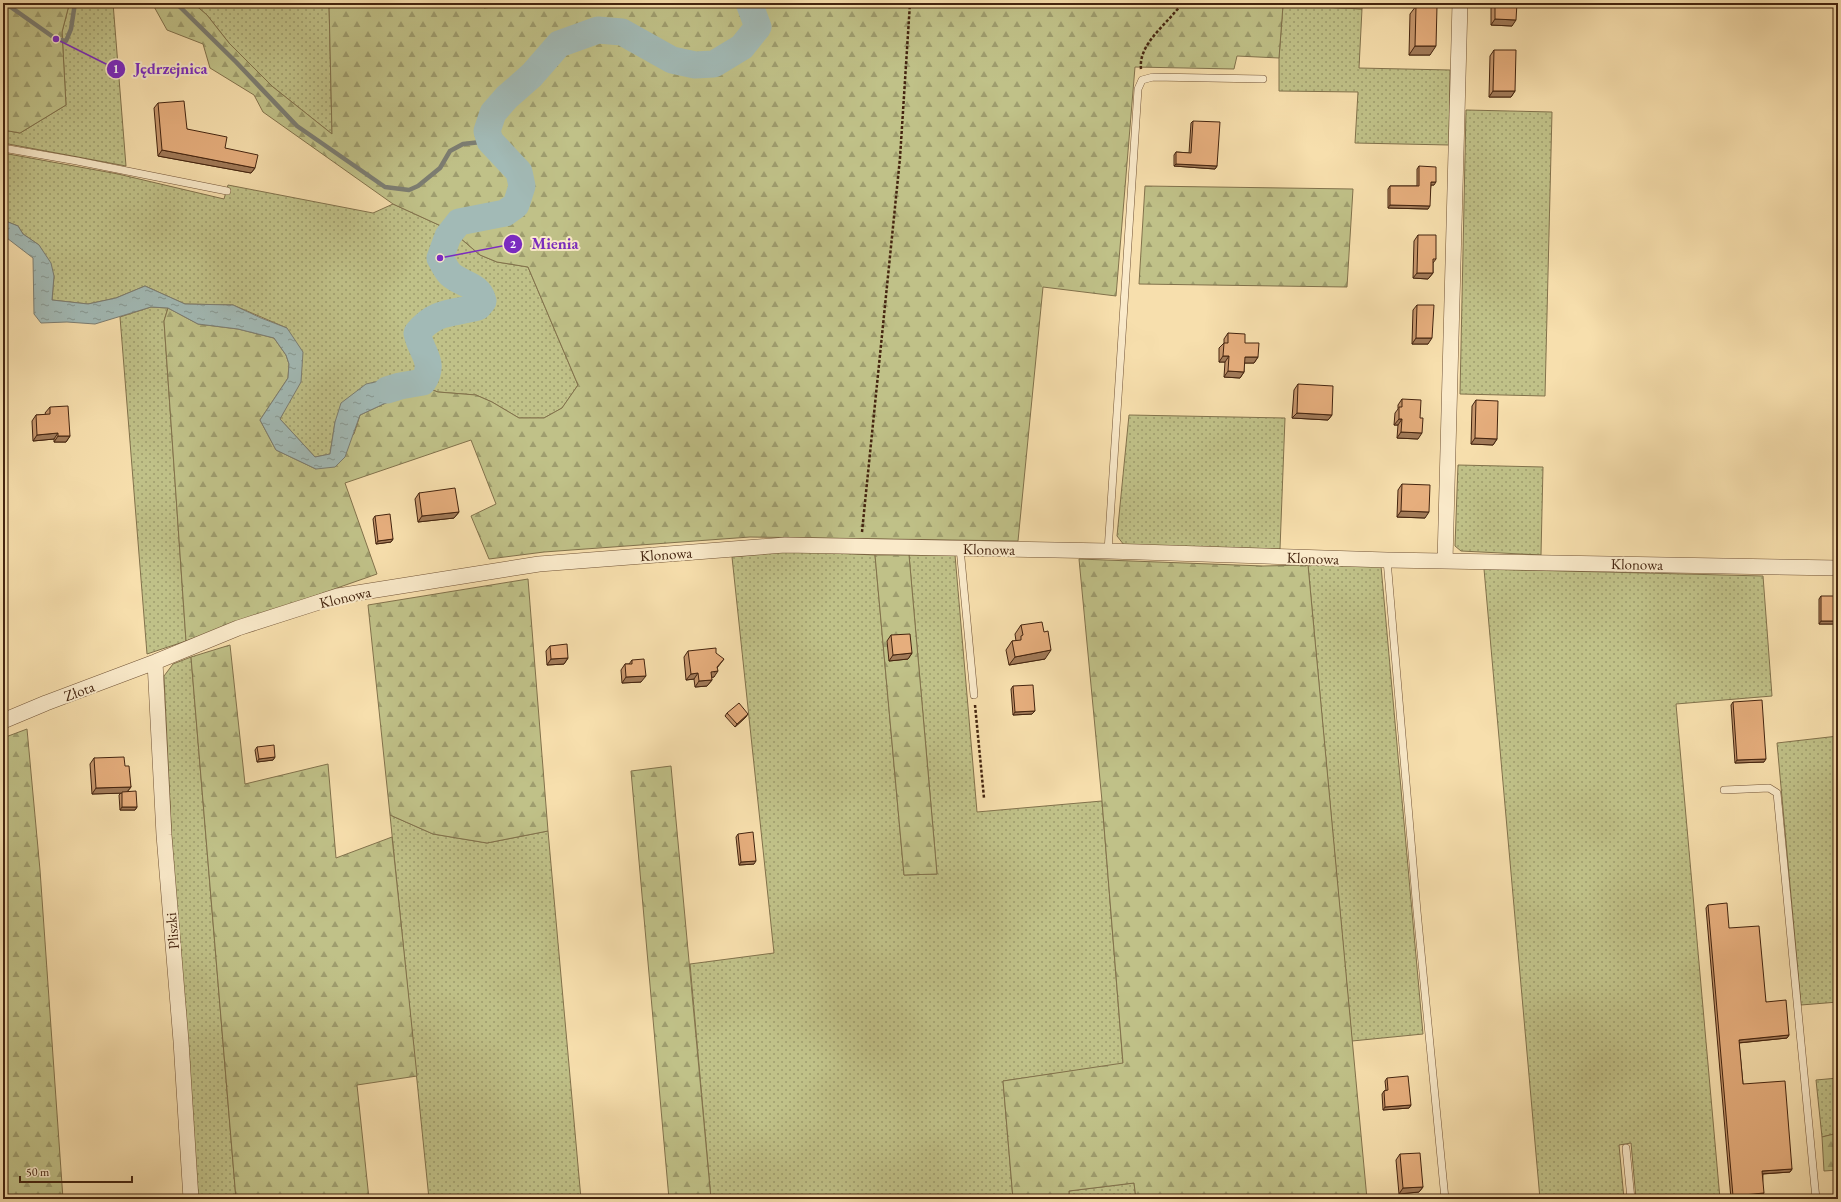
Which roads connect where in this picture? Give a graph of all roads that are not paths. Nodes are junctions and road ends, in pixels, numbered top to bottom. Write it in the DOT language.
graph roads {
  1 [pos="1460,3"];
  2 [pos="1263,79"];
  3 [pos="3,148"];
  4 [pos="227,191"];
  5 [pos="960,548"];
  6 [pos="1108,551"];
  7 [pos="1387,560"];
  8 [pos="1445,561"];
  9 [pos="1838,568"];
  10 [pos="155,662"];
  11 [pos="974,695"];
  12 [pos="3,721"];
  13 [pos="1724,790"];
  14 [pos="1626,1148"];
  15 [pos="191,1199"];
  16 [pos="1445,1199"];
  17 [pos="1631,1199"];
  18 [pos="1816,1199"];
  1 -- 8 [label="street"];
  2 -- 6 [label="lane"];
  3 -- 4 [label="lane"];
  5 -- 6 [label="street, Klonowa"];
  5 -- 10 [label="street, Klonowa"];
  5 -- 11 [label="lane"];
  6 -- 7 [label="street, Klonowa"];
  7 -- 8 [label="street, Klonowa"];
  7 -- 16 [label="lane"];
  8 -- 9 [label="street, Klonowa"];
  10 -- 12 [label="street, Złota"];
  10 -- 15 [label="street, Pliszki"];
  13 -- 18 [label="lane"];
  14 -- 17 [label="lane"];
}
